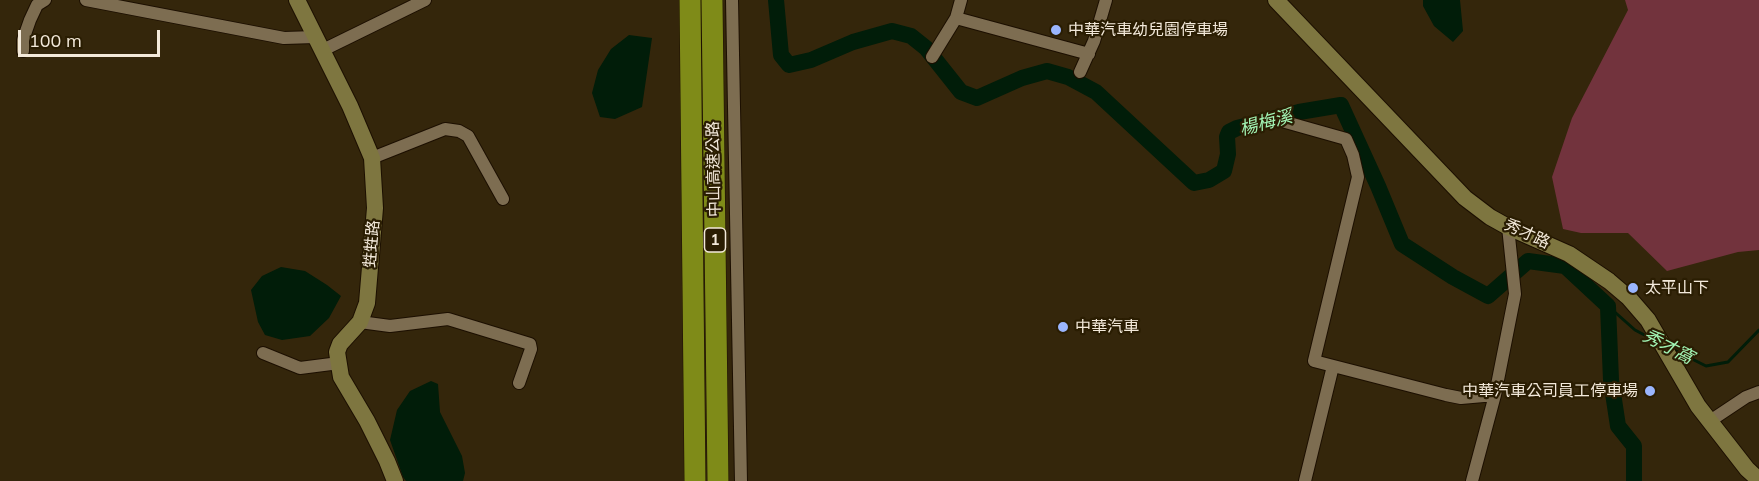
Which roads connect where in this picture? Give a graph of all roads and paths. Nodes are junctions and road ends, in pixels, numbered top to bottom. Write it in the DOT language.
graph roads {
  1 [pos="45,0"];
  2 [pos="86,0"];
  3 [pos="297,0"];
  4 [pos="425,0"];
  5 [pos="690,0"];
  6 [pos="712,0"];
  7 [pos="732,0"];
  8 [pos="961,0"];
  9 [pos="1106,0"];
  10 [pos="1276,0"];
  11 [pos="956,18"];
  12 [pos="319,44"];
  13 [pos="23,51"];
  14 [pos="1089,54"];
  15 [pos="932,57"];
  16 [pos="1080,72"];
  17 [pos="1282,121"];
  18 [pos="372,158"];
  19 [pos="503,199"];
  20 [pos="1508,227"];
  21 [pos="360,322"];
  22 [pos="263,353"];
  23 [pos="339,363"];
  24 [pos="1333,366"];
  25 [pos="519,383"];
  26 [pos="1759,392"];
  27 [pos="1495,395"];
  28 [pos="1710,421"];
  29 [pos="1759,480"];
  30 [pos="395,481"];
  31 [pos="695,481"];
  32 [pos="717,481"];
  33 [pos="741,481"];
  34 [pos="1305,481"];
  35 [pos="1472,481"];
  1 -- 13 [label="street"];
  2 -- 12 [label="street"];
  3 -- 12 [label="main road, 甡甡路"];
  4 -- 12 [label="street"];
  5 -- 31 [label="highway, 中山高速公路 / 1"];
  6 -- 32 [label="highway, 中山高速公路 / 1"];
  7 -- 33 [label="street"];
  8 -- 11 [label="street"];
  9 -- 14 [label="street"];
  10 -- 20 [label="main road, 秀才路"];
  11 -- 14 [label="street"];
  11 -- 15 [label="street"];
  12 -- 18 [label="main road, 甡甡路"];
  14 -- 16 [label="street"];
  17 -- 24 [label="street"];
  18 -- 19 [label="street"];
  18 -- 21 [label="main road, 甡甡路"];
  20 -- 27 [label="street"];
  20 -- 28 [label="main road, 秀才路"];
  21 -- 23 [label="main road, 甡甡路"];
  21 -- 25 [label="street"];
  22 -- 23 [label="street"];
  23 -- 30 [label="main road"];
  24 -- 27 [label="street"];
  24 -- 34 [label="street"];
  26 -- 28 [label="street"];
  27 -- 35 [label="street"];
  28 -- 29 [label="main road, 秀才路"];
}
